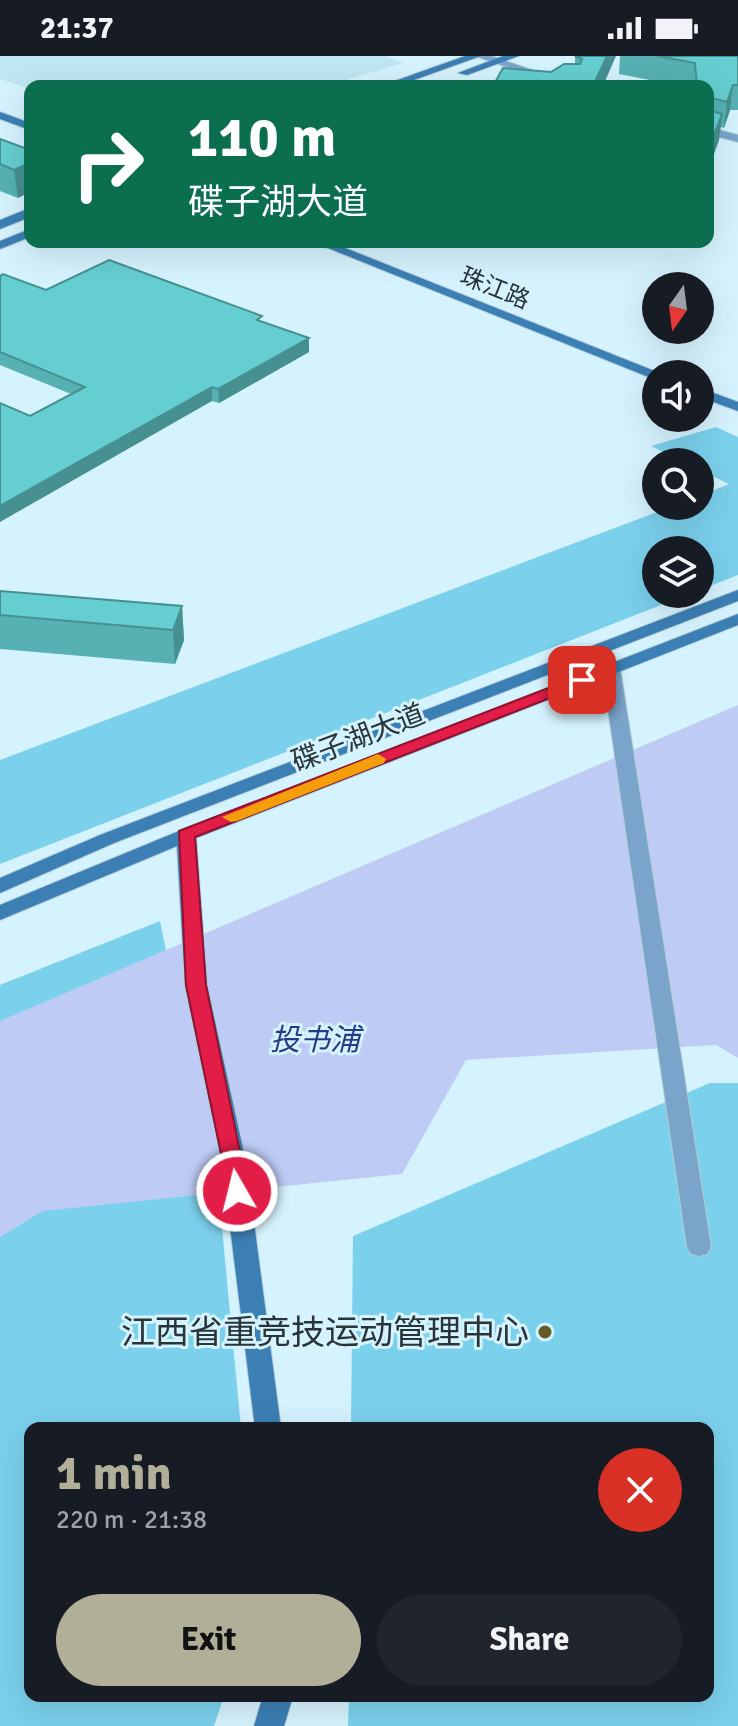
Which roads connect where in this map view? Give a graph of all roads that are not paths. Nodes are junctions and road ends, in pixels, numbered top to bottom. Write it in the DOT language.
graph roads {
  1 [pos="478,56"];
  2 [pos="514,56"];
  3 [pos="498,62"];
  4 [pos="404,80"];
  5 [pos="443,80"];
  6 [pos="554,80"];
  7 [pos="0,115"];
  8 [pos="24,125"];
  9 [pos="714,132"];
  10 [pos="738,139"];
  11 [pos="24,215"];
  12 [pos="0,225"];
  13 [pos="24,235"];
  14 [pos="0,245"];
  15 [pos="334,248"];
  16 [pos="642,369"];
  17 [pos="714,398"];
  18 [pos="738,407"];
  19 [pos="738,595"];
  20 [pos="738,619"];
  21 [pos="611,668"];
  22 [pos="186,835"];
  23 [pos="0,886"];
  24 [pos="0,913"];
  25 [pos="699,1247"];
  26 [pos="267,1422"];
  27 [pos="276,1702"];
  28 [pos="269,1726"];
  1 -- 3 [label="street"];
  1 -- 4 [label="main road"];
  2 -- 3 [label="main road"];
  3 -- 5 [label="main road"];
  3 -- 6 [label="street"];
  7 -- 8 [label="main road"];
  9 -- 10 [label="street"];
  11 -- 12 [label="main road"];
  13 -- 14 [label="main road"];
  15 -- 16 [label="main road, 珠江路"];
  17 -- 18 [label="main road"];
  19 -- 23 [label="main road, 碟子湖大道"];
  20 -- 21 [label="main road, 碟子湖大道"];
  21 -- 22 [label="main road, 碟子湖大道"];
  21 -- 25 [label="street"];
  22 -- 24 [label="main road, 碟子湖大道"];
  22 -- 26 [label="main road"];
  27 -- 28 [label="main road"];
}
